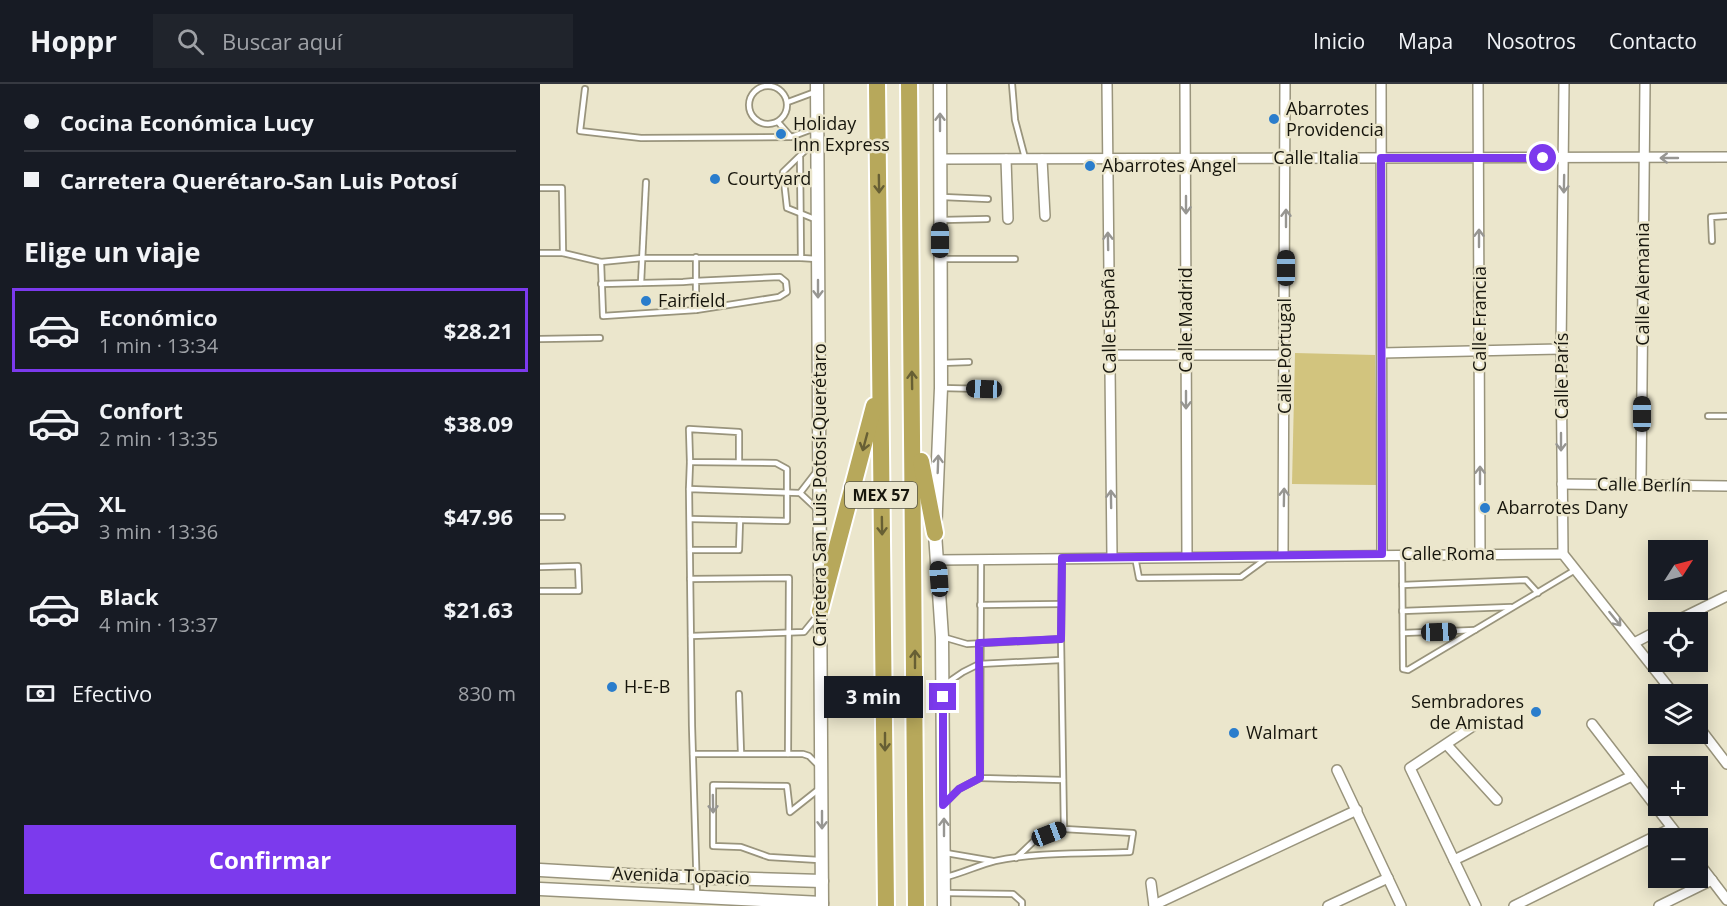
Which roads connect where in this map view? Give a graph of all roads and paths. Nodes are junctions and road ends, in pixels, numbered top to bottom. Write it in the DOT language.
graph roads {
  1 [pos="878,84"];
  2 [pos="909,84"];
  3 [pos="940,84"];
  4 [pos="1012,84"];
  5 [pos="1107,84"];
  6 [pos="1185,84"];
  7 [pos="1285,84"];
  8 [pos="1381,84"];
  9 [pos="1478,84"];
  10 [pos="1564,84"];
  11 [pos="1645,84"];
  12 [pos="777,86"];
  13 [pos="817,87"];
  14 [pos="585,89"];
  15 [pos="788,102"];
  16 [pos="778,122"];
  17 [pos="817,133"];
  18 [pos="791,137"];
  19 [pos="800,157"];
  20 [pos="1727,157"];
  21 [pos="1381,158"];
  22 [pos="1479,158"];
  23 [pos="1565,158"];
  24 [pos="1644,158"];
  25 [pos="940,159"];
  26 [pos="1006,159"];
  27 [pos="1025,159"];
  28 [pos="1042,159"];
  29 [pos="1108,159"];
  30 [pos="1186,159"];
  31 [pos="1286,159"];
  32 [pos="646,182"];
  33 [pos="800,182"];
  34 [pos="784,183"];
  35 [pos="540,188"];
  36 [pos="940,196"];
  37 [pos="988,199"];
  38 [pos="801,213"];
  39 [pos="1045,216"];
  40 [pos="1727,216"];
  41 [pos="987,219"];
  42 [pos="1008,219"];
  43 [pos="818,220"];
  44 [pos="940,220"];
  45 [pos="1712,241"];
  46 [pos="540,253"];
  47 [pos="563,253"];
  48 [pos="696,257"];
  49 [pos="642,258"];
  50 [pos="801,258"];
  51 [pos="818,259"];
  52 [pos="940,259"];
  53 [pos="1015,259"];
  54 [pos="601,262"];
  55 [pos="695,280"];
  56 [pos="641,283"];
  57 [pos="601,285"];
  58 [pos="696,309"];
  59 [pos="600,338"];
  60 [pos="540,339"];
  61 [pos="1561,349"];
  62 [pos="1480,352"];
  63 [pos="1382,353"];
  64 [pos="1110,355"];
  65 [pos="1286,355"];
  66 [pos="1186,356"];
  67 [pos="969,362"];
  68 [pos="941,363"];
  69 [pos="879,385"];
  70 [pos="941,388"];
  71 [pos="984,389"];
  72 [pos="1708,416"];
  73 [pos="1727,416"];
  74 [pos="913,423"];
  75 [pos="690,462"];
  76 [pos="739,462"];
  77 [pos="819,467"];
  78 [pos="1562,484"];
  79 [pos="1641,484"];
  80 [pos="1727,486"];
  81 [pos="689,489"];
  82 [pos="787,492"];
  83 [pos="800,493"];
  84 [pos="820,511"];
  85 [pos="562,517"];
  86 [pos="540,518"];
  87 [pos="690,519"];
  88 [pos="740,520"];
  89 [pos="935,533"];
  90 [pos="690,550"];
  91 [pos="1382,554"];
  92 [pos="1402,554"];
  93 [pos="1480,554"];
  94 [pos="1563,554"];
  95 [pos="1187,556"];
  96 [pos="1269,556"];
  97 [pos="1283,556"];
  98 [pos="1112,557"];
  99 [pos="1135,557"];
  100 [pos="981,558"];
  101 [pos="1062,558"];
  102 [pos="938,560"];
  103 [pos="540,567"];
  104 [pos="1575,570"];
  105 [pos="690,579"];
  106 [pos="1402,585"];
  107 [pos="540,591"];
  108 [pos="1538,593"];
  109 [pos="1725,600"];
  110 [pos="1061,604"];
  111 [pos="980,605"];
  112 [pos="1514,607"];
  113 [pos="820,611"];
  114 [pos="1402,611"];
  115 [pos="1697,612"];
  116 [pos="1476,630"];
  117 [pos="1402,633"];
  118 [pos="789,634"];
  119 [pos="691,636"];
  120 [pos="1648,636"];
  121 [pos="942,637"];
  122 [pos="1061,639"];
  123 [pos="979,643"];
  124 [pos="1634,643"];
  125 [pos="1061,660"];
  126 [pos="980,664"];
  127 [pos="1666,684"];
  128 [pos="943,686"];
  129 [pos="739,694"];
  130 [pos="1476,724"];
  131 [pos="1592,724"];
  132 [pos="1708,739"];
  133 [pos="1447,745"];
  134 [pos="741,753"];
  135 [pos="693,754"];
  136 [pos="788,754"];
  137 [pos="1727,764"];
  138 [pos="822,768"];
  139 [pos="1337,770"];
  140 [pos="1632,776"];
  141 [pos="980,778"];
  142 [pos="1063,780"];
  143 [pos="822,787"];
  144 [pos="1497,800"];
  145 [pos="943,805"];
  146 [pos="1356,810"];
  147 [pos="1672,828"];
  148 [pos="1064,829"];
  149 [pos="1648,840"];
  150 [pos="944,853"];
  151 [pos="1016,858"];
  152 [pos="822,860"];
  153 [pos="1454,860"];
  154 [pos="993,861"];
  155 [pos="540,870"];
  156 [pos="1708,875"];
  157 [pos="645,876"];
  158 [pos="696,877"];
  159 [pos="944,878"];
  160 [pos="1388,878"];
  161 [pos="1712,880"];
  162 [pos="822,881"];
  163 [pos="1151,883"];
  164 [pos="540,889"];
  165 [pos="944,893"];
  166 [pos="644,896"];
  167 [pos="697,898"];
  168 [pos="1727,900"];
  169 [pos="791,904"];
  170 [pos="822,905"];
  171 [pos="886,906"];
  172 [pos="916,906"];
  173 [pos="944,906"];
  174 [pos="1022,906"];
  175 [pos="1154,906"];
  176 [pos="1328,906"];
  177 [pos="1401,906"];
  178 [pos="1476,906"];
  179 [pos="1514,906"];
  180 [pos="1659,906"];
  1 -- 69 [label="highway, MEX 57, one-way"];
  74 -- 2 [label="highway, MEX 57, one-way"];
  25 -- 3 [label="main road, one-way"];
  4 -- 27 [label="lane"];
  5 -- 29 [label="street, Calle España"];
  6 -- 30 [label="street, Calle Madrid"];
  7 -- 31 [label="street, Calle Portugal"];
  8 -- 21 [label="street"];
  9 -- 22 [label="street, Calle Francia"];
  10 -- 23 [label="street, Calle París"];
  11 -- 24 [label="street, Calle Alemania"];
  12 -- 15 [label="lane"];
  12 -- 16 [label="lane"];
  13 -- 15 [label="lane"];
  13 -- 17 [label="main road, Carretera San Luis Potosí-Querétaro"];
  14 -- 18 [label="lane"];
  15 -- 16 [label="lane"];
  16 -- 18 [label="lane"];
  17 -- 18 [label="lane"];
  17 -- 19 [label="lane"];
  17 -- 43 [label="main road, Carretera San Luis Potosí-Querétaro"];
  19 -- 33 [label="lane"];
  19 -- 34 [label="lane"];
  20 -- 24 [label="street, Calle Italia, one-way"];
  21 -- 22 [label="street, Calle Italia"];
  21 -- 31 [label="street, Calle Italia"];
  21 -- 63 [label="street"];
  22 -- 23 [label="street, Calle Italia"];
  62 -- 22 [label="street, Calle Francia, one-way"];
  23 -- 24 [label="street, Calle Italia"];
  23 -- 61 [label="street, Calle París, one-way"];
  24 -- 79 [label="street, Calle Alemania"];
  25 -- 26 [label="street, Calle Italia"];
  25 -- 36 [label="main road"];
  26 -- 27 [label="street, Calle Italia"];
  26 -- 42 [label="street"];
  27 -- 28 [label="street, Calle Italia"];
  28 -- 29 [label="street, Calle Italia"];
  28 -- 39 [label="street"];
  29 -- 30 [label="street, Calle Italia"];
  64 -- 29 [label="street, Calle España, one-way"];
  30 -- 31 [label="street, Calle Italia"];
  30 -- 66 [label="street, Calle Madrid, one-way"];
  65 -- 31 [label="street, Calle Portugal, one-way"];
  32 -- 49 [label="lane"];
  33 -- 34 [label="lane"];
  33 -- 38 [label="lane"];
  34 -- 38 [label="lane"];
  35 -- 47 [label="lane"];
  36 -- 37 [label="lane"];
  36 -- 44 [label="main road"];
  38 -- 43 [label="lane"];
  38 -- 50 [label="lane"];
  40 -- 45 [label="lane"];
  41 -- 44 [label="lane"];
  43 -- 51 [label="main road, Carretera San Luis Potosí-Querétaro"];
  44 -- 52 [label="main road"];
  46 -- 47 [label="lane"];
  47 -- 54 [label="lane"];
  48 -- 49 [label="lane"];
  48 -- 50 [label="lane"];
  48 -- 55 [label="lane"];
  49 -- 54 [label="lane"];
  49 -- 56 [label="lane"];
  50 -- 51 [label="lane"];
  51 -- 77 [label="main road, Carretera San Luis Potosí-Querétaro, one-way"];
  52 -- 53 [label="lane"];
  52 -- 68 [label="main road"];
  54 -- 57 [label="lane"];
  55 -- 56 [label="lane"];
  55 -- 58 [label="lane"];
  55 -- 58 [label="lane"];
  56 -- 57 [label="lane"];
  57 -- 58 [label="lane"];
  59 -- 60 [label="lane"];
  61 -- 62 [label="street"];
  61 -- 78 [label="street, Calle París, one-way"];
  62 -- 63 [label="street"];
  93 -- 62 [label="street, Calle Francia, one-way"];
  63 -- 91 [label="street"];
  64 -- 66 [label="street"];
  98 -- 64 [label="street, Calle España, one-way"];
  65 -- 66 [label="street"];
  97 -- 65 [label="street, Calle Portugal, one-way"];
  66 -- 95 [label="street, Calle Madrid, one-way"];
  67 -- 68 [label="lane"];
  68 -- 70 [label="main road"];
  69 -- 113 [label="highway, one-way"];
  69 -- 171 [label="highway, MEX 57, one-way"];
  70 -- 71 [label="lane"];
  89 -- 70 [label="main road, one-way"];
  72 -- 73 [label="lane"];
  74 -- 89 [label="highway"];
  172 -- 74 [label="highway, MEX 57, one-way"];
  75 -- 76 [label="lane"];
  75 -- 76 [label="lane"];
  75 -- 81 [label="lane"];
  76 -- 82 [label="lane"];
  77 -- 83 [label="lane"];
  77 -- 84 [label="main road, Carretera San Luis Potosí-Querétaro"];
  78 -- 79 [label="street, Calle Berlín"];
  78 -- 94 [label="street, Calle París"];
  79 -- 80 [label="street, Calle Berlín"];
  81 -- 82 [label="lane"];
  81 -- 87 [label="lane"];
  82 -- 83 [label="lane"];
  82 -- 88 [label="lane"];
  83 -- 84 [label="lane"];
  84 -- 113 [label="main road, Carretera San Luis Potosí-Querétaro"];
  85 -- 86 [label="lane"];
  87 -- 88 [label="lane"];
  87 -- 90 [label="lane"];
  88 -- 90 [label="lane"];
  89 -- 102 [label="main road"];
  90 -- 105 [label="lane"];
  91 -- 92 [label="street, Calle Roma"];
  91 -- 97 [label="street, Calle Roma"];
  92 -- 93 [label="street, Calle Roma"];
  92 -- 106 [label="lane"];
  93 -- 94 [label="street, Calle Roma"];
  94 -- 104 [label="street"];
  95 -- 96 [label="street, Calle Roma"];
  95 -- 99 [label="street, Calle Roma"];
  96 -- 97 [label="street, Calle Roma"];
  96 -- 99 [label="lane"];
  98 -- 99 [label="street, Calle Roma"];
  98 -- 101 [label="street, Calle Roma"];
  100 -- 101 [label="street, Calle Roma"];
  100 -- 102 [label="street, Calle Roma"];
  100 -- 111 [label="lane"];
  101 -- 110 [label="lane"];
  102 -- 121 [label="main road"];
  103 -- 107 [label="lane"];
  104 -- 108 [label="lane"];
  104 -- 124 [label="street, one-way"];
  105 -- 118 [label="lane"];
  105 -- 119 [label="lane"];
  106 -- 108 [label="lane"];
  106 -- 114 [label="lane"];
  108 -- 112 [label="lane"];
  109 -- 115 [label="street"];
  110 -- 111 [label="lane"];
  110 -- 122 [label="lane"];
  111 -- 123 [label="lane"];
  112 -- 114 [label="lane"];
  112 -- 116 [label="lane"];
  113 -- 118 [label="lane"];
  113 -- 138 [label="main road, Carretera San Luis Potosí-Querétaro"];
  114 -- 117 [label="lane"];
  116 -- 117 [label="lane"];
  116 -- 117 [label="lane"];
  118 -- 119 [label="lane"];
  118 -- 136 [label="lane"];
  119 -- 135 [label="lane"];
  120 -- 124 [label="street"];
  121 -- 123 [label="lane"];
  121 -- 128 [label="main road"];
  122 -- 123 [label="lane"];
  122 -- 125 [label="lane"];
  123 -- 126 [label="lane"];
  124 -- 127 [label="street"];
  125 -- 126 [label="lane"];
  125 -- 142 [label="lane"];
  126 -- 128 [label="lane"];
  126 -- 141 [label="lane"];
  128 -- 145 [label="main road"];
  129 -- 134 [label="lane"];
  130 -- 133 [label="street"];
  131 -- 140 [label="street"];
  132 -- 137 [label="street"];
  133 -- 144 [label="street"];
  133 -- 153 [label="street"];
  134 -- 135 [label="lane"];
  134 -- 136 [label="lane"];
  135 -- 158 [label="lane"];
  136 -- 138 [label="lane"];
  138 -- 143 [label="main road, Carretera San Luis Potosí-Querétaro"];
  139 -- 146 [label="street"];
  140 -- 147 [label="street"];
  140 -- 153 [label="street"];
  141 -- 142 [label="lane"];
  141 -- 145 [label="lane"];
  142 -- 148 [label="lane"];
  143 -- 152 [label="main road, Carretera San Luis Potosí-Querétaro, one-way"];
  143 -- 152 [label="lane, one-way"];
  150 -- 145 [label="main road, one-way"];
  146 -- 160 [label="street"];
  146 -- 175 [label="street"];
  148 -- 151 [label="lane"];
  148 -- 151 [label="lane"];
  149 -- 179 [label="street"];
  150 -- 154 [label="lane"];
  150 -- 159 [label="main road"];
  151 -- 154 [label="lane"];
  152 -- 162 [label="main road, Carretera San Luis Potosí-Querétaro"];
  153 -- 178 [label="street"];
  154 -- 159 [label="lane"];
  155 -- 157 [label="main road, Avenida Topacio"];
  156 -- 161 [label="street"];
  157 -- 158 [label="main road, Avenida Topacio"];
  157 -- 166 [label="main road"];
  158 -- 162 [label="main road, Avenida Topacio"];
  158 -- 167 [label="lane"];
  159 -- 165 [label="main road"];
  160 -- 176 [label="street"];
  160 -- 177 [label="street"];
  161 -- 168 [label="street"];
  161 -- 180 [label="street"];
  162 -- 170 [label="main road, Carretera San Luis Potosí-Querétaro"];
  163 -- 175 [label="street"];
  164 -- 166 [label="main road, Avenida Topacio"];
  165 -- 173 [label="main road"];
  165 -- 174 [label="lane"];
  166 -- 167 [label="main road, Avenida Topacio"];
  167 -- 169 [label="main road, Avenida Topacio"];
  169 -- 170 [label="main road, Avenida Topacio"];
}
